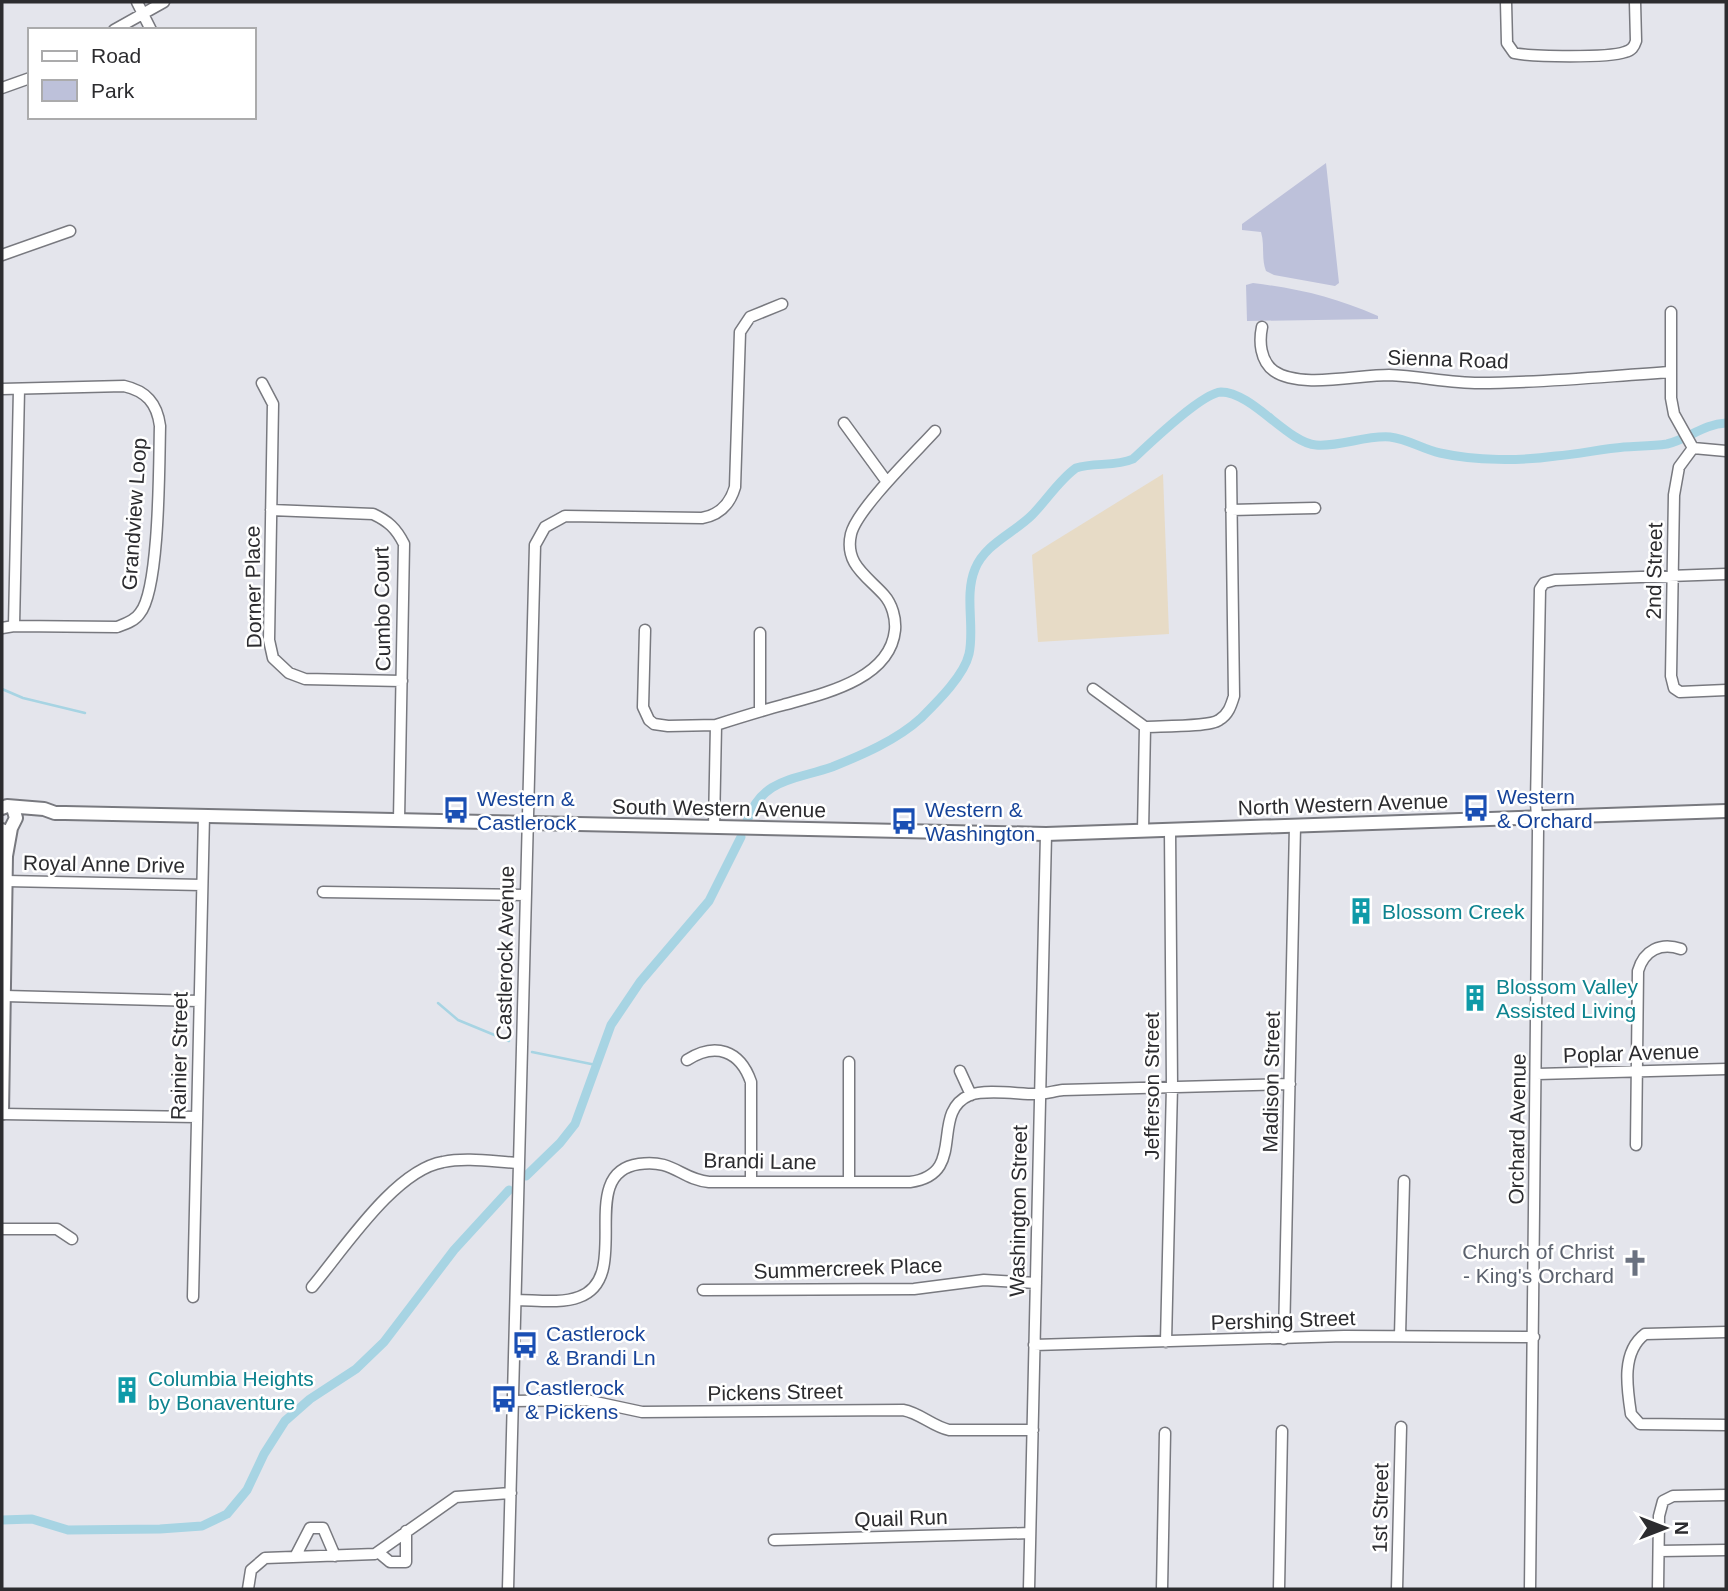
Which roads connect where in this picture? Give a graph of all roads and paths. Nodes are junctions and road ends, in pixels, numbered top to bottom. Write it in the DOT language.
graph roads {
  1 [pos="137,2"];
  2 [pos="164,2"];
  3 [pos="1506,2"];
  4 [pos="1634,2"];
  5 [pos="142,13"];
  6 [pos="117,28"];
  7 [pos="150,28"];
  8 [pos="28,79"];
  9 [pos="2,88"];
  10 [pos="70,231"];
  11 [pos="2,255"];
  12 [pos="782,304"];
  13 [pos="1671,312"];
  14 [pos="1262,327"];
  15 [pos="1671,372"];
  16 [pos="262,383"];
  17 [pos="2,389"];
  18 [pos="19,389"];
  19 [pos="844,422"];
  20 [pos="935,431"];
  21 [pos="1690,444"];
  22 [pos="1726,451"];
  23 [pos="1231,471"];
  24 [pos="887,482"];
  25 [pos="1315,508"];
  26 [pos="271,510"];
  27 [pos="1231,510"];
  28 [pos="1726,574"];
  29 [pos="1674,575"];
  30 [pos="14,626"];
  31 [pos="2,628"];
  32 [pos="645,630"];
  33 [pos="760,633"];
  34 [pos="402,681"];
  35 [pos="1093,689"];
  36 [pos="1726,690"];
  37 [pos="760,711"];
  38 [pos="716,725"];
  39 [pos="1145,727"];
  40 [pos="1726,811"];
  41 [pos="204,815"];
  42 [pos="1537,817"];
  43 [pos="8,819"];
  44 [pos="399,820"];
  45 [pos="527,823"];
  46 [pos="1295,826"];
  47 [pos="714,827"];
  48 [pos="1170,830"];
  49 [pos="1143,831"];
  50 [pos="1046,834"];
  51 [pos="6,881"];
  52 [pos="202,885"];
  53 [pos="323,892"];
  54 [pos="526,895"];
  55 [pos="1681,949"];
  56 [pos="5,996"];
  57 [pos="199,1001"];
  58 [pos="2,1042"];
  59 [pos="687,1060"];
  60 [pos="849,1062"];
  61 [pos="1726,1069"];
  62 [pos="960,1071"];
  63 [pos="1637,1072"];
  64 [pos="1537,1074"];
  65 [pos="1290,1084"];
  66 [pos="1171,1086"];
  67 [pos="1039,1094"];
  68 [pos="971,1095"];
  69 [pos="2,1113"];
  70 [pos="197,1117"];
  71 [pos="1636,1145"];
  72 [pos="519,1163"];
  73 [pos="849,1181"];
  74 [pos="1404,1181"];
  75 [pos="751,1182"];
  76 [pos="2,1228"];
  77 [pos="72,1239"];
  78 [pos="1036,1283"];
  79 [pos="312,1287"];
  80 [pos="703,1290"];
  81 [pos="193,1297"];
  82 [pos="516,1300"];
  83 [pos="1726,1332"];
  84 [pos="1400,1336"];
  85 [pos="1534,1337"];
  86 [pos="1284,1339"];
  87 [pos="1166,1342"];
  88 [pos="1034,1345"];
  89 [pos="513,1401"];
  90 [pos="1726,1425"];
  91 [pos="1401,1427"];
  92 [pos="1033,1430"];
  93 [pos="1282,1431"];
  94 [pos="1165,1433"];
  95 [pos="511,1493"];
  96 [pos="1726,1495"];
  97 [pos="406,1531"];
  98 [pos="1030,1533"];
  99 [pos="774,1541"];
  100 [pos="1726,1550"];
  101 [pos="1659,1551"];
  102 [pos="378,1552"];
  103 [pos="335,1556"];
  104 [pos="295,1557"];
  105 [pos="248,1589"];
  106 [pos="508,1589"];
  107 [pos="1029,1589"];
  108 [pos="1162,1589"];
  109 [pos="1279,1589"];
  110 [pos="1397,1589"];
  111 [pos="1530,1589"];
  112 [pos="1658,1589"];
  1 -- 5 [label="street"];
  2 -- 5 [label="street"];
  3 -- 4 [label="street"];
  5 -- 6 [label="street"];
  5 -- 7 [label="street"];
  8 -- 9 [label="street"];
  10 -- 11 [label="street"];
  12 -- 45 [label="street, Castlerock Avenue"];
  13 -- 15 [label="street"];
  14 -- 15 [label="street, Sienna Road"];
  15 -- 21 [label="street"];
  16 -- 26 [label="street, Dorner Place"];
  17 -- 18 [label="street, Grandview Loop"];
  18 -- 30 [label="street"];
  18 -- 30 [label="street, Grandview Loop"];
  19 -- 24 [label="street"];
  20 -- 24 [label="street"];
  21 -- 22 [label="street"];
  21 -- 29 [label="street, 2nd Street"];
  23 -- 27 [label="street"];
  24 -- 37 [label="street"];
  25 -- 27 [label="street"];
  26 -- 34 [label="street, Cumbo Court"];
  26 -- 34 [label="street, Dorner Place"];
  27 -- 39 [label="street"];
  28 -- 29 [label="street"];
  29 -- 36 [label="street, 2nd Street"];
  29 -- 42 [label="street, Orchard Avenue"];
  30 -- 31 [label="street, Grandview Loop"];
  32 -- 38 [label="street"];
  33 -- 37 [label="street"];
  34 -- 44 [label="street, Cumbo Court"];
  35 -- 39 [label="street"];
  37 -- 38 [label="street"];
  38 -- 47 [label="street"];
  39 -- 49 [label="street"];
  40 -- 42 [label="main road, North Western Avenue"];
  41 -- 43 [label="main road, South Western Avenue"];
  41 -- 44 [label="main road, South Western Avenue"];
  41 -- 52 [label="street, Rainier Street"];
  42 -- 46 [label="main road, North Western Avenue"];
  42 -- 64 [label="street, Orchard Avenue"];
  43 -- 51 [label="main road"];
  44 -- 45 [label="main road, South Western Avenue"];
  45 -- 47 [label="main road, South Western Avenue"];
  45 -- 54 [label="street, Castlerock Avenue"];
  46 -- 48 [label="main road, North Western Avenue"];
  46 -- 65 [label="street, Madison Street"];
  47 -- 50 [label="main road, South Western Avenue"];
  48 -- 49 [label="main road, North Western Avenue"];
  48 -- 66 [label="street, Jefferson Street"];
  49 -- 50 [label="main road, North Western Avenue"];
  50 -- 67 [label="street, Washington Street"];
  51 -- 52 [label="street, Royal Anne Drive"];
  51 -- 56 [label="main road"];
  52 -- 57 [label="street, Rainier Street"];
  53 -- 54 [label="street"];
  54 -- 72 [label="street, Castlerock Avenue"];
  55 -- 63 [label="street"];
  56 -- 57 [label="street"];
  56 -- 58 [label="main road"];
  57 -- 70 [label="street, Rainier Street"];
  58 -- 69 [label="main road"];
  59 -- 75 [label="street"];
  60 -- 73 [label="street"];
  61 -- 63 [label="street, Poplar Avenue"];
  62 -- 68 [label="street"];
  63 -- 64 [label="street, Poplar Avenue"];
  63 -- 71 [label="street"];
  64 -- 85 [label="street, Orchard Avenue"];
  65 -- 66 [label="street"];
  65 -- 86 [label="street, Madison Street"];
  66 -- 67 [label="street"];
  66 -- 87 [label="street, Jefferson Street"];
  67 -- 68 [label="street"];
  67 -- 78 [label="street, Washington Street"];
  68 -- 73 [label="street, Brandi Lane"];
  69 -- 70 [label="street"];
  70 -- 81 [label="street, Rainier Street"];
  72 -- 79 [label="street"];
  72 -- 82 [label="street, Castlerock Avenue"];
  73 -- 75 [label="street, Brandi Lane"];
  74 -- 84 [label="street"];
  75 -- 82 [label="street, Brandi Lane"];
  76 -- 77 [label="street"];
  78 -- 80 [label="street, Summercreek Place"];
  78 -- 88 [label="street, Washington Street"];
  82 -- 89 [label="street, Castlerock Avenue"];
  83 -- 90 [label="street"];
  84 -- 85 [label="street, Pershing Street"];
  84 -- 86 [label="street, Pershing Street"];
  85 -- 111 [label="street, Orchard Avenue"];
  86 -- 87 [label="street, Pershing Street"];
  87 -- 88 [label="street, Pershing Street"];
  88 -- 92 [label="street, Washington Street"];
  89 -- 92 [label="street, Pickens Street"];
  89 -- 95 [label="street, Castlerock Avenue"];
  91 -- 110 [label="street, 1st Street"];
  92 -- 98 [label="street, Washington Street"];
  93 -- 109 [label="street"];
  94 -- 108 [label="street"];
  95 -- 97 [label="street"];
  95 -- 106 [label="street, Castlerock Avenue"];
  96 -- 101 [label="street"];
  97 -- 102 [label="street"];
  97 -- 102 [label="street"];
  98 -- 99 [label="street, Quail Run"];
  98 -- 107 [label="street, Washington Street"];
  100 -- 101 [label="street"];
  101 -- 112 [label="street"];
  102 -- 103 [label="street"];
  103 -- 104 [label="street"];
  103 -- 104 [label="street"];
  104 -- 105 [label="street"];
}
